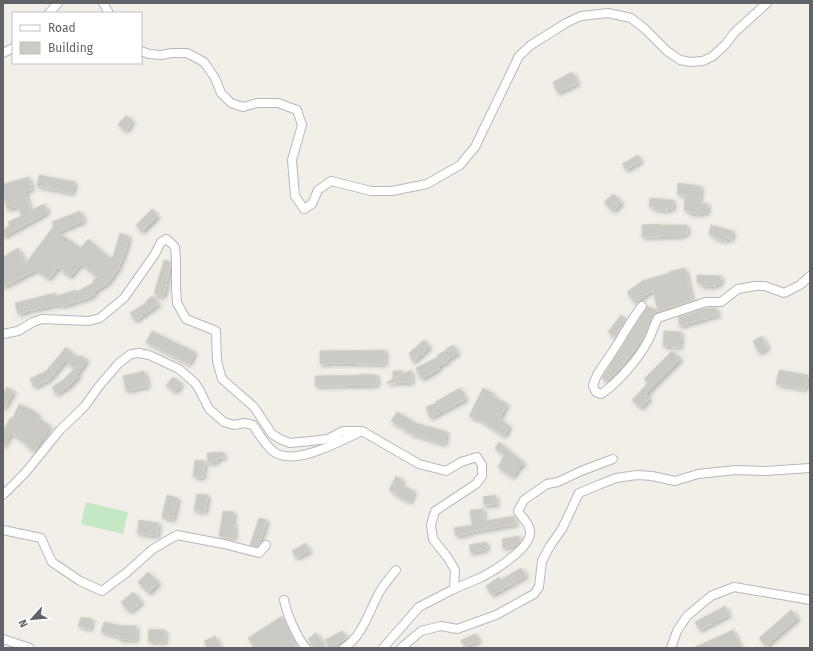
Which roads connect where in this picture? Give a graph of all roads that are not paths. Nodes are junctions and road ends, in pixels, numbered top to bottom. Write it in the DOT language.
graph roads {
  1 [pos="58,3"];
  2 [pos="103,3"];
  3 [pos="767,3"];
  4 [pos="50,12"];
  5 [pos="108,12"];
  6 [pos="12,48"];
  7 [pos="142,51"];
  8 [pos="3,53"];
  9 [pos="810,276"];
  10 [pos="642,306"];
  11 [pos="3,334"];
  12 [pos="362,431"];
  13 [pos="613,459"];
  14 [pos="810,468"];
  15 [pos="3,495"];
  16 [pos="3,530"];
  17 [pos="266,545"];
  18 [pos="396,570"];
  19 [pos="454,589"];
  20 [pos="284,600"];
  21 [pos="810,600"];
  22 [pos="3,639"];
  23 [pos="30,648"];
  24 [pos="306,648"];
  25 [pos="344,648"];
  26 [pos="383,648"];
  27 [pos="401,648"];
  28 [pos="671,648"];
  1 -- 4 [label="street"];
  2 -- 5 [label="street"];
  3 -- 7 [label="street"];
  6 -- 8 [label="street"];
  9 -- 10 [label="street"];
  11 -- 12 [label="street"];
  12 -- 15 [label="street"];
  12 -- 19 [label="street"];
  13 -- 19 [label="street"];
  14 -- 27 [label="street"];
  16 -- 17 [label="street"];
  18 -- 25 [label="street"];
  19 -- 26 [label="street"];
  20 -- 24 [label="street"];
  21 -- 28 [label="street"];
  22 -- 23 [label="street"];
}
